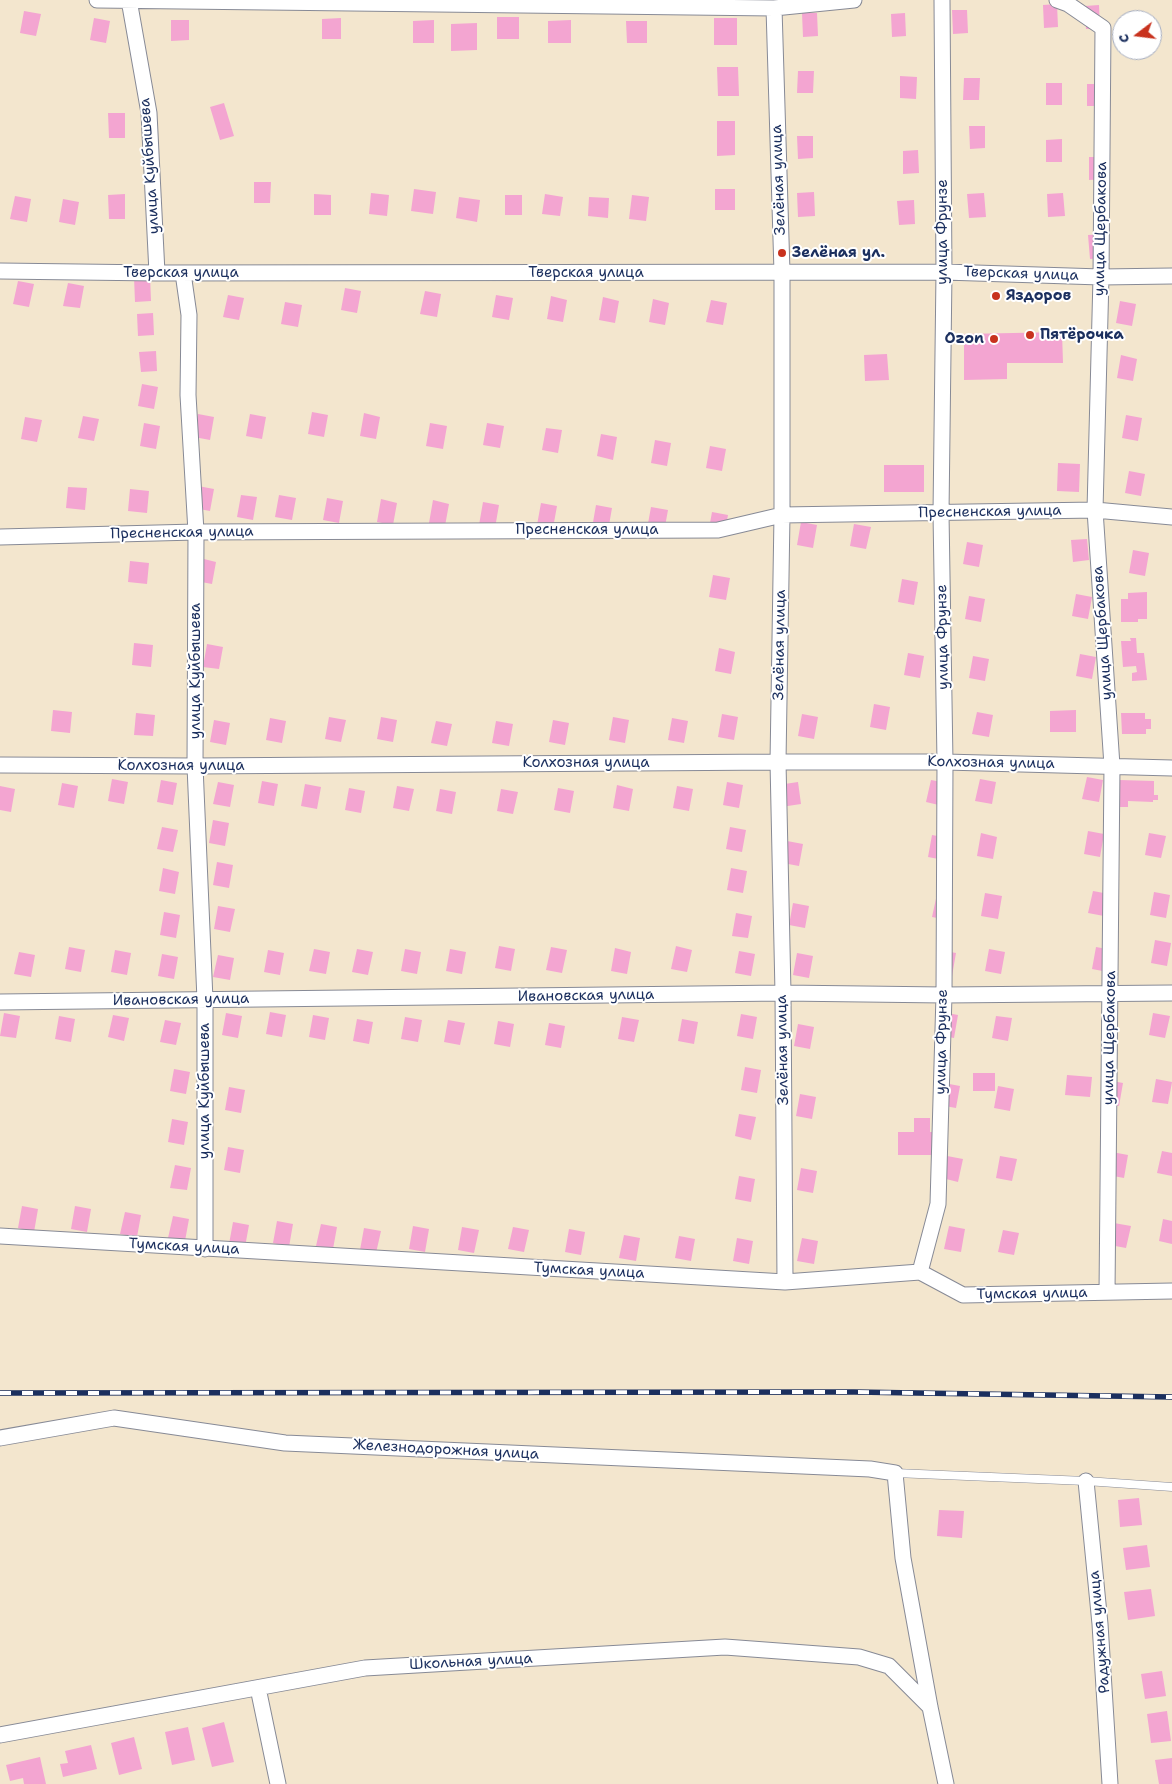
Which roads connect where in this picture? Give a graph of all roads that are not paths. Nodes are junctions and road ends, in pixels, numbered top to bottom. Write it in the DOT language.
graph roads {
  1 [pos="97,0"];
  2 [pos="854,0"];
  3 [pos="942,0"];
  4 [pos="1057,0"];
  5 [pos="129,1"];
  6 [pos="258,1"];
  7 [pos="774,8"];
  8 [pos="0,270"];
  9 [pos="782,272"];
  10 [pos="944,272"];
  11 [pos="157,273"];
  12 [pos="183,273"];
  13 [pos="1172,276"];
  14 [pos="1101,277"];
  15 [pos="1095,510"];
  16 [pos="941,513"];
  17 [pos="782,515"];
  18 [pos="1172,517"];
  19 [pos="196,532"];
  20 [pos="0,537"];
  21 [pos="778,762"];
  22 [pos="946,762"];
  23 [pos="0,765"];
  24 [pos="195,766"];
  25 [pos="1112,766"];
  26 [pos="1172,768"];
  27 [pos="1172,993"];
  28 [pos="782,994"];
  29 [pos="1110,994"];
  30 [pos="944,995"];
  31 [pos="205,1000"];
  32 [pos="0,1002"];
  33 [pos="0,1236"];
  34 [pos="205,1249"];
  35 [pos="920,1272"];
  36 [pos="785,1282"];
  37 [pos="1172,1291"];
  38 [pos="1107,1292"];
  39 [pos="0,1438"];
  40 [pos="895,1473"];
  41 [pos="1086,1481"];
  42 [pos="1172,1487"];
  43 [pos="258,1688"];
  44 [pos="930,1707"];
  45 [pos="0,1734"];
  46 [pos="278,1784"];
  47 [pos="946,1784"];
  48 [pos="1110,1784"];
  1 -- 5 [label="street"];
  2 -- 7 [label="street"];
  3 -- 10 [label="street, улица Фрунзе"];
  4 -- 14 [label="street, улица Щербакова"];
  5 -- 6 [label="street"];
  5 -- 11 [label="street, улица Куйбышева"];
  6 -- 7 [label="street"];
  7 -- 9 [label="street, Зелёная улица"];
  8 -- 11 [label="street, Тверская улица"];
  9 -- 10 [label="street, Тверская улица"];
  9 -- 12 [label="street, Тверская улица"];
  9 -- 17 [label="street, Зелёная улица"];
  10 -- 14 [label="street, Тверская улица"];
  10 -- 16 [label="street, улица Фрунзе"];
  11 -- 12 [label="street, Тверская улица"];
  12 -- 19 [label="street, улица Куйбышева"];
  13 -- 14 [label="street, Тверская улица"];
  14 -- 15 [label="street, улица Щербакова"];
  15 -- 16 [label="street, Пресненская улица"];
  15 -- 18 [label="street, Пресненская улица"];
  15 -- 25 [label="street, улица Щербакова"];
  16 -- 17 [label="street, Пресненская улица"];
  16 -- 22 [label="street, улица Фрунзе"];
  17 -- 19 [label="street, Пресненская улица"];
  17 -- 21 [label="street, Зелёная улица"];
  19 -- 20 [label="street, Пресненская улица"];
  19 -- 24 [label="street, улица Куйбышева"];
  21 -- 22 [label="street, Колхозная улица"];
  21 -- 24 [label="street, Колхозная улица"];
  21 -- 28 [label="street, Зелёная улица"];
  22 -- 25 [label="street, Колхозная улица"];
  22 -- 30 [label="street, улица Фрунзе"];
  23 -- 24 [label="street, Колхозная улица"];
  24 -- 31 [label="street, улица Куйбышева"];
  25 -- 26 [label="street, Колхозная улица"];
  25 -- 29 [label="street, улица Щербакова"];
  27 -- 29 [label="street, Ивановская улица"];
  28 -- 30 [label="street, Ивановская улица"];
  28 -- 31 [label="street, Ивановская улица"];
  28 -- 36 [label="street, Зелёная улица"];
  29 -- 30 [label="street, Ивановская улица"];
  29 -- 38 [label="street, улица Щербакова"];
  30 -- 35 [label="street, улица Фрунзе"];
  31 -- 32 [label="street, Ивановская улица"];
  31 -- 34 [label="street, улица Куйбышева"];
  33 -- 34 [label="street, Тумская улица"];
  34 -- 36 [label="street, Тумская улица"];
  35 -- 36 [label="street, Тумская улица"];
  35 -- 38 [label="street, Тумская улица"];
  37 -- 38 [label="street, Тумская улица"];
  39 -- 40 [label="street, Железнодорожная улица"];
  40 -- 41 [label="lane"];
  40 -- 44 [label="street"];
  41 -- 42 [label="lane"];
  41 -- 48 [label="street, Радужная улица"];
  43 -- 44 [label="street, Школьная улица"];
  43 -- 45 [label="street, Школьная улица"];
  43 -- 46 [label="street"];
  44 -- 47 [label="street"];
}
